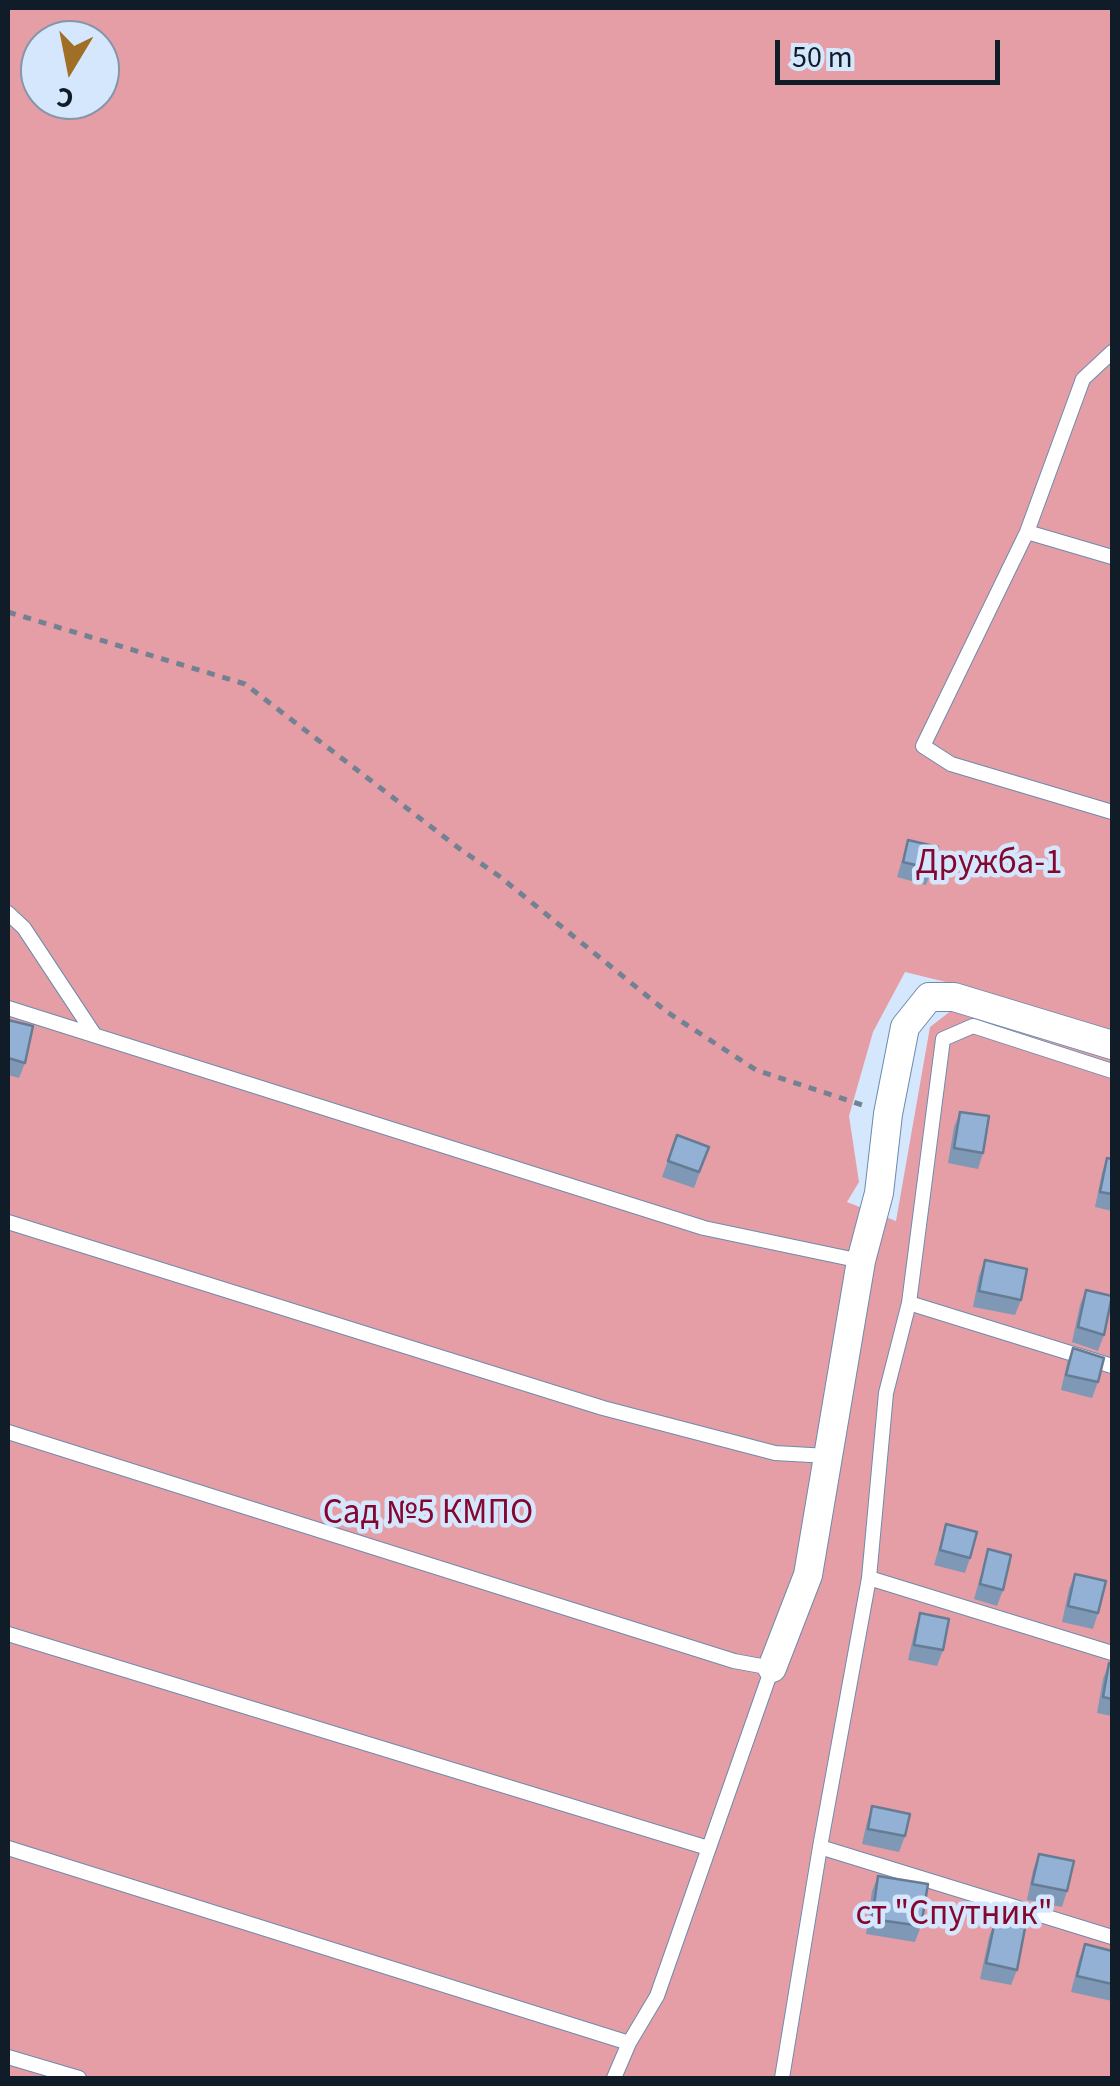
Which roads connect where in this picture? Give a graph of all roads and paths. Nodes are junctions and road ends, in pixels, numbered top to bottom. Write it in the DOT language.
graph roads {
  1 [pos="1112,352"];
  2 [pos="1028,532"];
  3 [pos="1112,557"];
  4 [pos="8,612"];
  5 [pos="1112,812"];
  6 [pos="8,913"];
  7 [pos="8,1008"];
  8 [pos="94,1034"];
  9 [pos="1112,1045"];
  10 [pos="1112,1071"];
  11 [pos="888,1114"];
  12 [pos="8,1222"];
  13 [pos="861,1262"];
  14 [pos="909,1302"];
  15 [pos="1112,1366"];
  16 [pos="8,1432"];
  17 [pos="828,1456"];
  18 [pos="869,1578"];
  19 [pos="8,1634"];
  20 [pos="1112,1654"];
  21 [pos="772,1668"];
  22 [pos="820,1847"];
  23 [pos="8,1848"];
  24 [pos="708,1848"];
  25 [pos="1112,1937"];
  26 [pos="630,2043"];
  27 [pos="8,2056"];
  28 [pos="79,2078"];
  29 [pos="614,2078"];
  30 [pos="782,2078"];
  1 -- 2 [label="lane"];
  2 -- 3 [label="lane"];
  2 -- 5 [label="lane"];
  4 -- 11 [label="path"];
  6 -- 8 [label="lane"];
  7 -- 8 [label="lane"];
  8 -- 13 [label="lane"];
  9 -- 11 [label="street"];
  10 -- 14 [label="lane"];
  11 -- 13 [label="street"];
  12 -- 17 [label="lane"];
  13 -- 17 [label="street"];
  14 -- 15 [label="lane"];
  14 -- 18 [label="lane"];
  16 -- 21 [label="lane"];
  17 -- 21 [label="street"];
  18 -- 20 [label="lane"];
  18 -- 22 [label="lane"];
  19 -- 24 [label="lane"];
  21 -- 24 [label="lane"];
  22 -- 25 [label="lane"];
  22 -- 30 [label="lane"];
  23 -- 26 [label="lane"];
  24 -- 26 [label="lane"];
  26 -- 29 [label="lane"];
  27 -- 28 [label="lane"];
}
